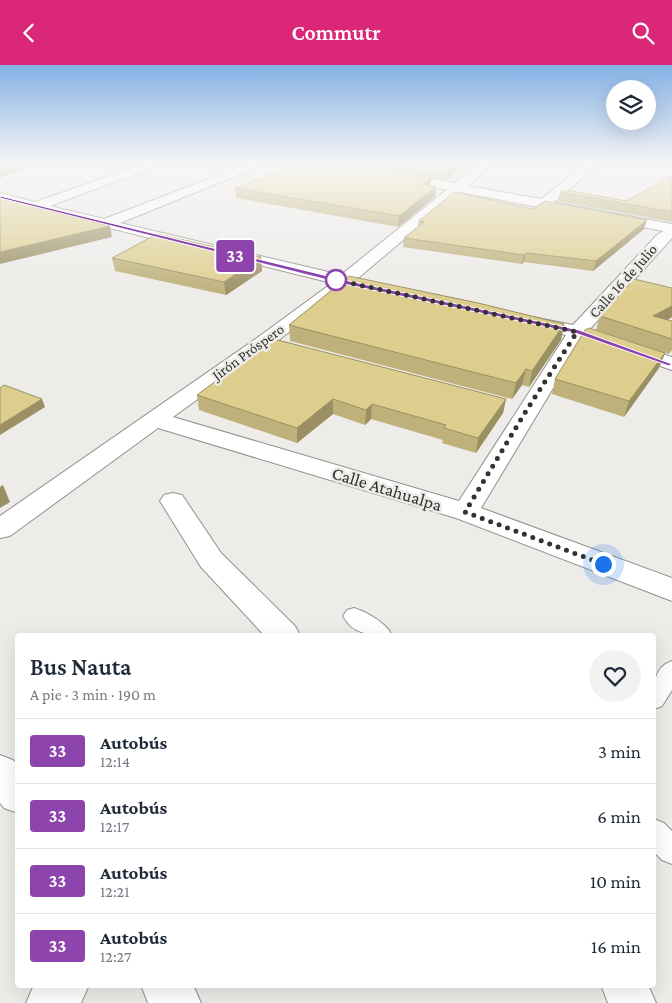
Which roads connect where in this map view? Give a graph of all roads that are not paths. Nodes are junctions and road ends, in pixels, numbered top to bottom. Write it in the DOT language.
graph roads {
  1 [pos="39,207"];
  2 [pos="150,207"];
  3 [pos="435,207"];
  4 [pos="554,207"];
  5 [pos="105,224"];
  6 [pos="670,235"];
  7 [pos="344,282"];
  8 [pos="393,292"];
  9 [pos="509,317"];
  10 [pos="577,332"];
  11 [pos="264,342"];
  12 [pos="292,349"];
  13 [pos="672,364"];
  14 [pos="154,419"];
  15 [pos="174,501"];
  16 [pos="465,512"];
  17 [pos="0,529"];
  18 [pos="672,590"];
  19 [pos="354,616"];
  20 [pos="282,633"];
  21 [pos="379,633"];
  22 [pos="672,670"];
  23 [pos="656,696"];
  24 [pos="0,773"];
  25 [pos="15,791"];
  26 [pos="656,835"];
  27 [pos="672,850"];
  28 [pos="63,988"];
  29 [pos="166,988"];
  30 [pos="625,988"];
  31 [pos="50,1003"];
  32 [pos="177,1003"];
  33 [pos="632,1003"];
  1 -- 5 [label="street"];
  2 -- 5 [label="street"];
  3 -- 7 [label="street, Jirón Próspero"];
  4 -- 6 [label="street"];
  5 -- 7 [label="street"];
  6 -- 10 [label="street, Calle 16 de Julio"];
  7 -- 8 [label="street"];
  7 -- 11 [label="street, Jirón Próspero"];
  9 -- 10 [label="street"];
  10 -- 13 [label="street"];
  10 -- 16 [label="street, Calle 16 de Julio"];
  11 -- 12 [label="street"];
  11 -- 14 [label="street, Jirón Próspero"];
  14 -- 16 [label="street, Calle Atahualpa"];
  14 -- 17 [label="street, Jirón Próspero"];
  15 -- 20 [label="street"];
  16 -- 18 [label="street, Calle Atahualpa"];
  19 -- 21 [label="lane"];
  22 -- 23 [label="lane"];
  24 -- 25 [label="street"];
  26 -- 27 [label="lane"];
  28 -- 31 [label="street"];
  29 -- 32 [label="street"];
  30 -- 33 [label="street"];
}
